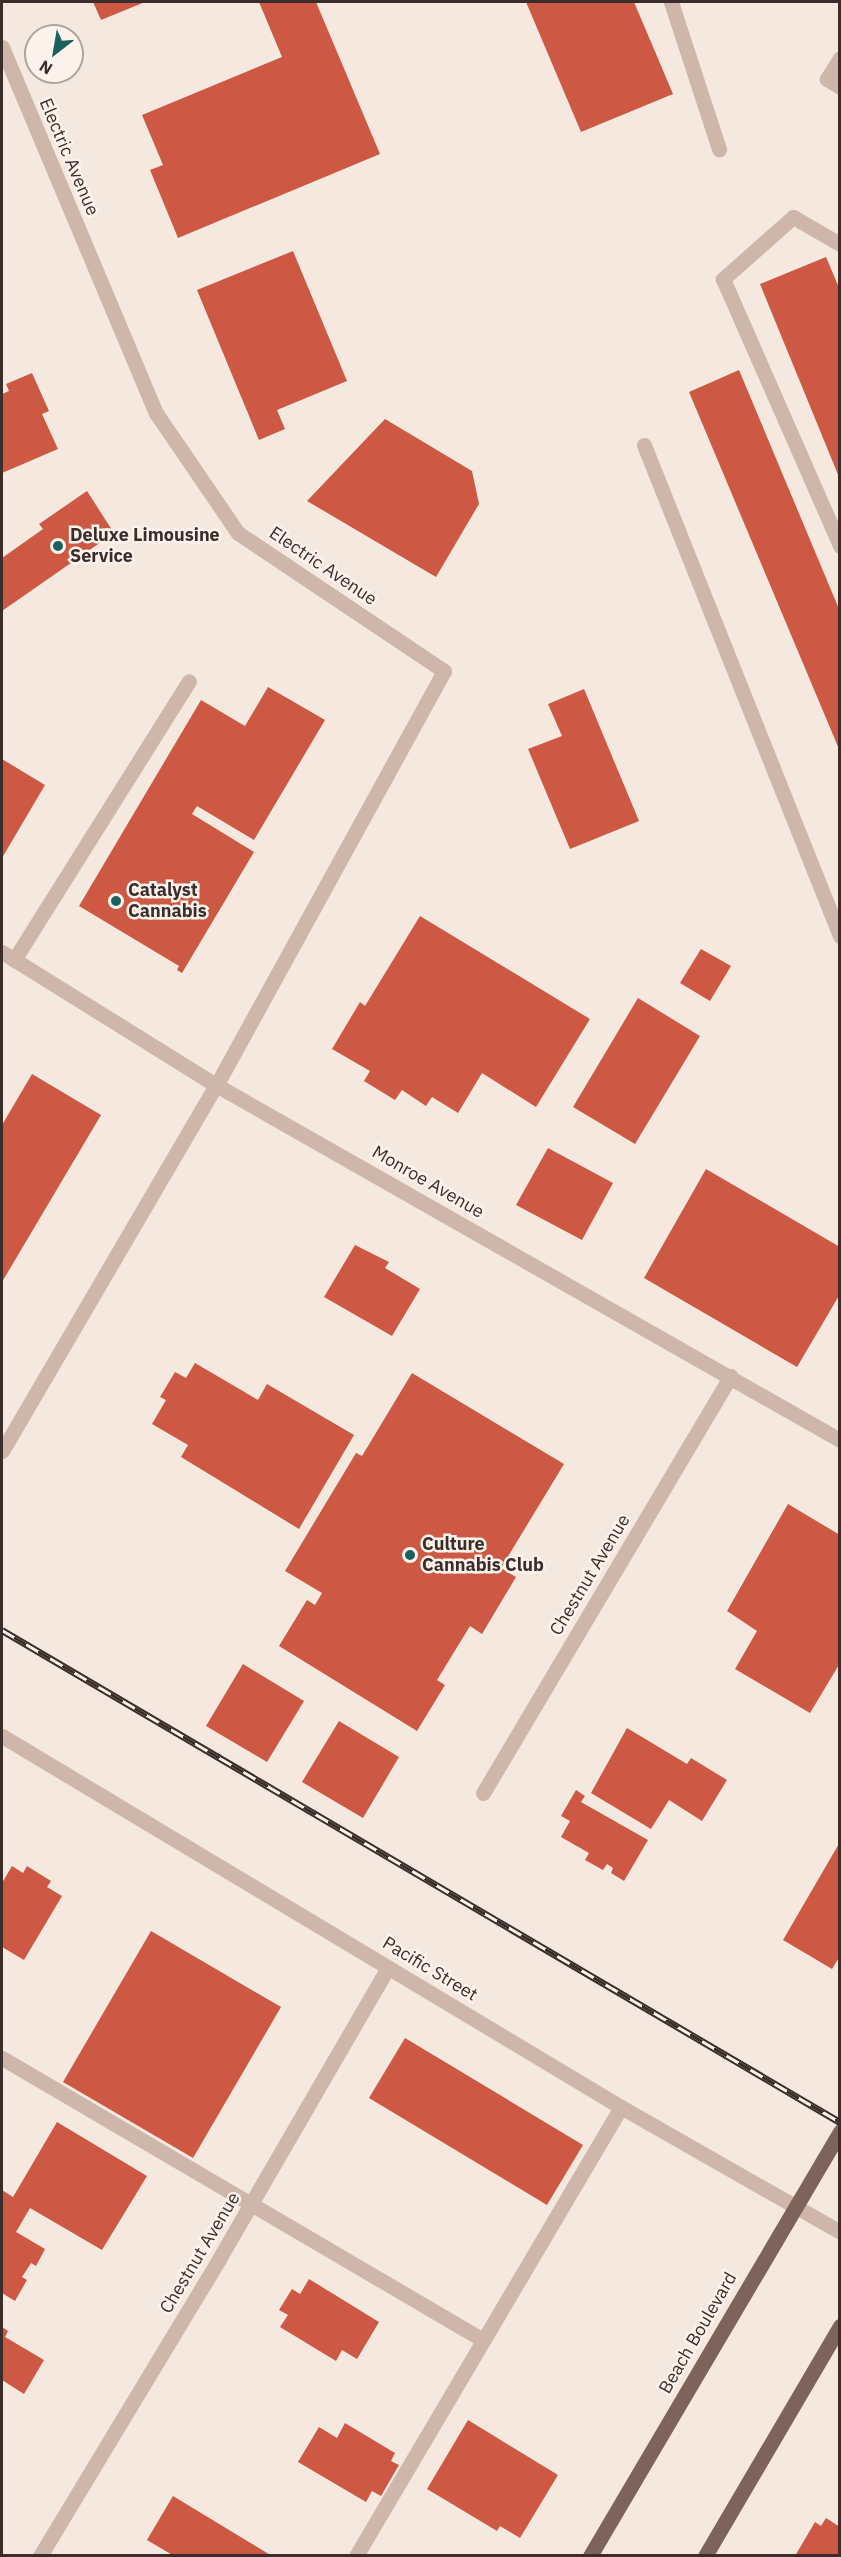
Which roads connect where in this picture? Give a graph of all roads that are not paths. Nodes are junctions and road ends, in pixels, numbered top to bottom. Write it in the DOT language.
graph roads {
  1 [pos="671,2"];
  2 [pos="2,47"];
  3 [pos="840,58"];
  4 [pos="840,87"];
  5 [pos="719,149"];
  6 [pos="840,243"];
  7 [pos="644,446"];
  8 [pos="840,546"];
  9 [pos="189,681"];
  10 [pos="840,936"];
  11 [pos="8,956"];
  12 [pos="216,1085"];
  13 [pos="731,1376"];
  14 [pos="840,1440"];
  15 [pos="2,1451"];
  16 [pos="2,1736"];
  17 [pos="483,1793"];
  18 [pos="388,1967"];
  19 [pos="2,2058"];
  20 [pos="621,2107"];
  21 [pos="840,2131"];
  22 [pos="251,2204"];
  23 [pos="795,2207"];
  24 [pos="840,2232"];
  25 [pos="840,2326"];
  26 [pos="483,2340"];
  27 [pos="40,2556"];
  28 [pos="356,2556"];
  29 [pos="590,2556"];
  30 [pos="705,2556"];
  1 -- 5 [label="street"];
  2 -- 12 [label="street, Electric Avenue"];
  3 -- 4 [label="street"];
  6 -- 8 [label="street"];
  7 -- 10 [label="street"];
  9 -- 11 [label="street"];
  11 -- 12 [label="street, Monroe Avenue"];
  12 -- 13 [label="street, Monroe Avenue"];
  12 -- 15 [label="street"];
  13 -- 14 [label="street, Monroe Avenue"];
  13 -- 17 [label="street, Chestnut Avenue"];
  16 -- 18 [label="street, Pacific Street"];
  18 -- 20 [label="street, Pacific Street"];
  18 -- 22 [label="street, Chestnut Avenue"];
  19 -- 22 [label="street"];
  20 -- 23 [label="street, Pacific Street"];
  20 -- 26 [label="street"];
  21 -- 23 [label="main road, Beach Boulevard"];
  22 -- 26 [label="street"];
  22 -- 27 [label="street, Chestnut Avenue"];
  23 -- 24 [label="street, Pacific Street"];
  23 -- 29 [label="main road, Beach Boulevard"];
  25 -- 30 [label="main road"];
  26 -- 28 [label="street"];
}
